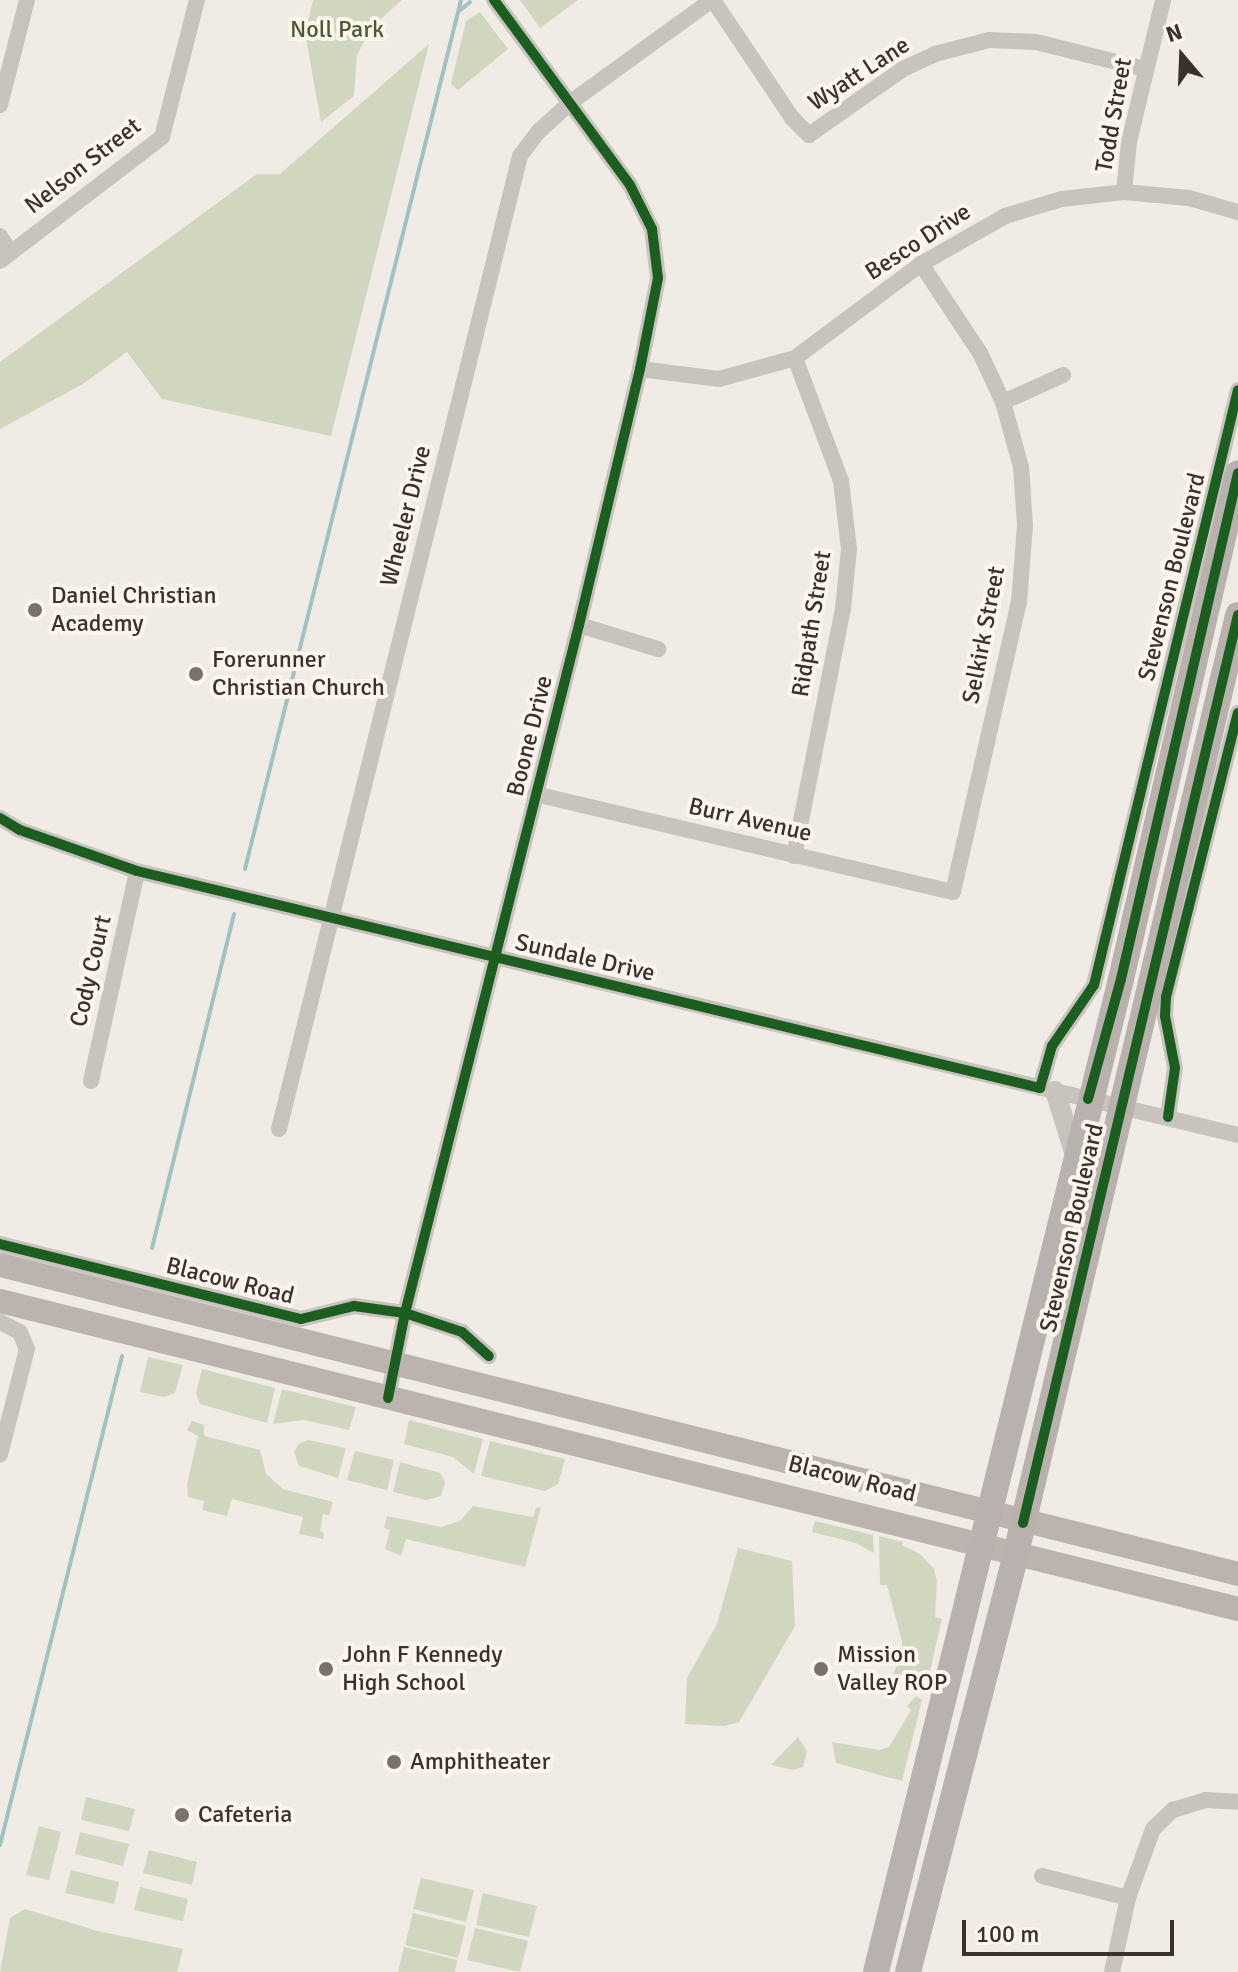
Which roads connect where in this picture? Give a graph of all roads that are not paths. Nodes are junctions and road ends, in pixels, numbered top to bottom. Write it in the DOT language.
graph roads {
  1 [pos="27,0"];
  2 [pos="197,0"];
  3 [pos="494,0"];
  4 [pos="712,0"];
  5 [pos="1163,0"];
  6 [pos="1145,69"];
  7 [pos="571,102"];
  8 [pos="0,105"];
  9 [pos="1124,192"];
  10 [pos="1238,212"];
  11 [pos="0,236"];
  12 [pos="6,257"];
  13 [pos="921,264"];
  14 [pos="795,358"];
  15 [pos="640,369"];
  16 [pos="1063,375"];
  17 [pos="1238,390"];
  18 [pos="1003,402"];
  19 [pos="1238,473"];
  20 [pos="1238,615"];
  21 [pos="579,625"];
  22 [pos="658,649"];
  23 [pos="1238,713"];
  24 [pos="535,794"];
  25 [pos="0,818"];
  26 [pos="794,856"];
  27 [pos="137,871"];
  28 [pos="953,892"];
  29 [pos="332,916"];
  30 [pos="495,957"];
  31 [pos="91,1081"];
  32 [pos="1047,1090"];
  33 [pos="1088,1099"];
  34 [pos="1121,1107"];
  35 [pos="1168,1117"];
  36 [pos="279,1129"];
  37 [pos="1238,1135"];
  38 [pos="1075,1155"];
  39 [pos="0,1244"];
  40 [pos="0,1265"];
  41 [pos="0,1301"];
  42 [pos="405,1313"];
  43 [pos="0,1322"];
  44 [pos="489,1356"];
  45 [pos="394,1362"];
  46 [pos="388,1398"];
  47 [pos="750,1453"];
  48 [pos="0,1455"];
  49 [pos="628,1458"];
  50 [pos="989,1514"];
  51 [pos="1023,1523"];
  52 [pos="981,1545"];
  53 [pos="1016,1553"];
  54 [pos="1238,1574"];
  55 [pos="1238,1609"];
  56 [pos="1238,1802"];
  57 [pos="1042,1876"];
  58 [pos="1128,1898"];
  59 [pos="876,1972"];
  60 [pos="908,1972"];
  61 [pos="1112,1972"];
  1 -- 8 [label="street"];
  2 -- 12 [label="street, Nelson Street"];
  3 -- 7 [label="street, Boone Drive"];
  4 -- 6 [label="street, Wyatt Lane"];
  4 -- 7 [label="street, Wheeler Drive"];
  5 -- 6 [label="street, Todd Street"];
  6 -- 9 [label="street, Todd Street"];
  7 -- 15 [label="street, Boone Drive"];
  7 -- 29 [label="street, Wheeler Drive"];
  9 -- 10 [label="street, Besco Drive"];
  9 -- 13 [label="street, Besco Drive"];
  11 -- 12 [label="street"];
  13 -- 14 [label="street, Besco Drive"];
  13 -- 18 [label="street, Selkirk Street"];
  14 -- 15 [label="street, Besco Drive"];
  14 -- 26 [label="street, Ridpath Street"];
  15 -- 21 [label="street, Boone Drive"];
  16 -- 18 [label="street"];
  17 -- 32 [label="street, Stevenson Boulevard"];
  18 -- 28 [label="street, Selkirk Street"];
  19 -- 33 [label="main road, Stevenson Boulevard"];
  20 -- 34 [label="main road, Stevenson Boulevard"];
  21 -- 22 [label="street"];
  21 -- 24 [label="street, Boone Drive"];
  23 -- 35 [label="street"];
  24 -- 26 [label="street, Burr Avenue"];
  24 -- 30 [label="street, Boone Drive"];
  25 -- 27 [label="street, Sundale Drive"];
  26 -- 28 [label="street, Burr Avenue"];
  27 -- 29 [label="street, Sundale Drive"];
  27 -- 31 [label="street, Cody Court"];
  29 -- 30 [label="street, Sundale Drive"];
  29 -- 36 [label="street, Wheeler Drive"];
  30 -- 32 [label="street, Sundale Drive"];
  30 -- 42 [label="street, Boone Drive"];
  32 -- 33 [label="street, Sundale Drive"];
  32 -- 38 [label="street"];
  33 -- 34 [label="street, Sundale Drive"];
  33 -- 38 [label="main road, Stevenson Boulevard"];
  34 -- 35 [label="street, Sundale Drive"];
  34 -- 51 [label="main road, Stevenson Boulevard"];
  35 -- 37 [label="street, Sundale Drive"];
  38 -- 50 [label="main road, Stevenson Boulevard"];
  39 -- 42 [label="street, Blacow Road"];
  40 -- 45 [label="main road, Blacow Road"];
  41 -- 46 [label="main road, Blacow Road"];
  42 -- 44 [label="street, Blacow Road"];
  42 -- 45 [label="street, Boone Drive"];
  43 -- 48 [label="street"];
  45 -- 46 [label="street, Boone Drive"];
  45 -- 47 [label="main road, Blacow Road"];
  46 -- 49 [label="main road, Blacow Road"];
  47 -- 49 [label="main road"];
  47 -- 50 [label="main road, Blacow Road"];
  49 -- 52 [label="main road, Blacow Road"];
  50 -- 51 [label="main road, Blacow Road"];
  50 -- 52 [label="main road, Stevenson Boulevard"];
  51 -- 53 [label="main road, Stevenson Boulevard"];
  51 -- 54 [label="main road, Blacow Road"];
  52 -- 53 [label="main road, Blacow Road"];
  52 -- 59 [label="main road, Stevenson Boulevard"];
  53 -- 55 [label="main road, Blacow Road"];
  53 -- 60 [label="main road, Stevenson Boulevard"];
  56 -- 58 [label="street"];
  57 -- 58 [label="street"];
  58 -- 61 [label="street"];
}
